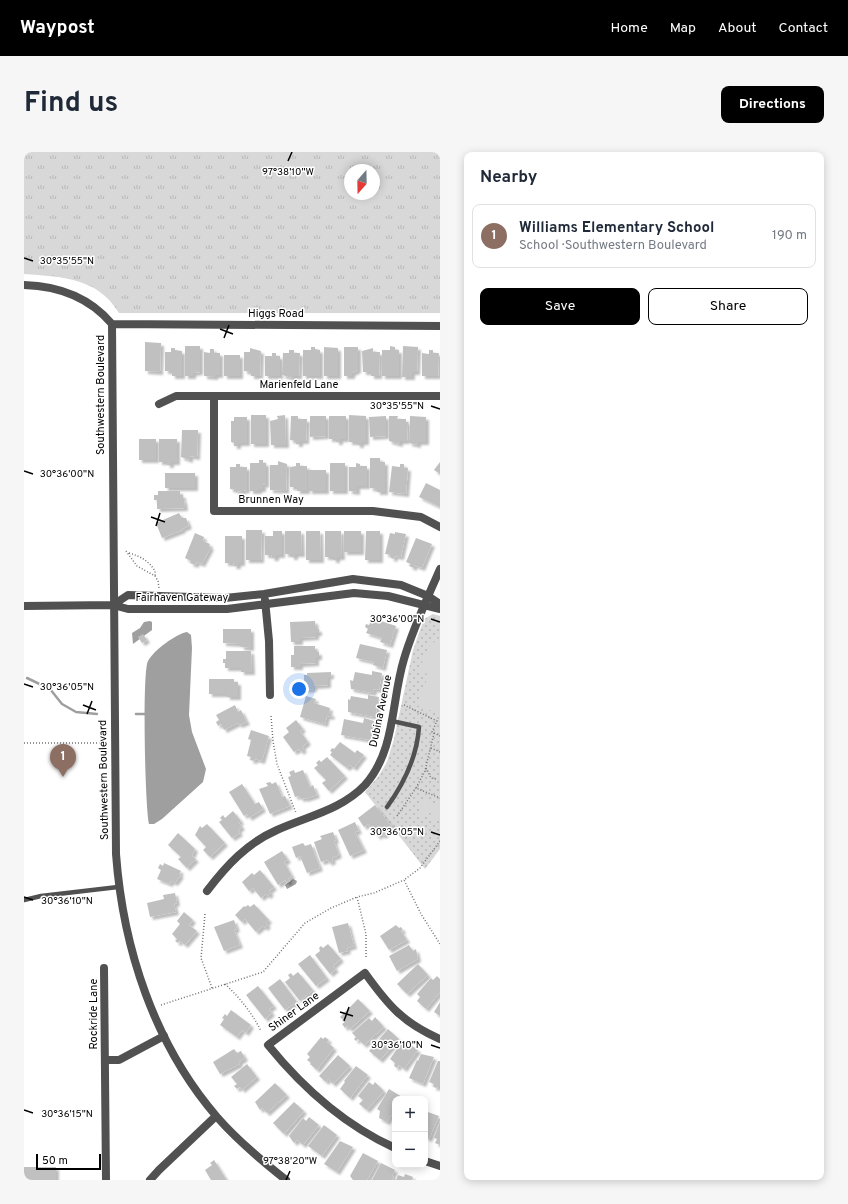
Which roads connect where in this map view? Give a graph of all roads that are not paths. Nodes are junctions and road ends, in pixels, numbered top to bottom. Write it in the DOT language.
graph roads {
  1 [pos="24,285"];
  2 [pos="112,324"];
  3 [pos="440,326"];
  4 [pos="214,396"];
  5 [pos="440,396"];
  6 [pos="159,404"];
  7 [pos="440,527"];
  8 [pos="440,569"];
  9 [pos="264,594"];
  10 [pos="428,596"];
  11 [pos="440,604"];
  12 [pos="113,605"];
  13 [pos="266,605"];
  14 [pos="424,605"];
  15 [pos="24,606"];
  16 [pos="440,609"];
  17 [pos="270,695"];
  18 [pos="392,721"];
  19 [pos="387,807"];
  20 [pos="118,886"];
  21 [pos="207,891"];
  22 [pos="24,900"];
  23 [pos="104,968"];
  24 [pos="164,1036"];
  25 [pos="440,1039"];
  26 [pos="105,1060"];
  27 [pos="216,1116"];
  28 [pos="392,1146"];
  29 [pos="428,1162"];
  30 [pos="440,1166"];
  31 [pos="106,1180"];
  32 [pos="150,1180"];
  33 [pos="286,1180"];
  1 -- 2 [label="street"];
  2 -- 3 [label="street, Higgs Road"];
  2 -- 12 [label="street, Southwestern Boulevard"];
  4 -- 5 [label="street, Marienfeld Lane"];
  4 -- 6 [label="street, Marienfeld Lane"];
  4 -- 7 [label="street, Brunnen Way"];
  8 -- 10 [label="street, Dubina Avenue"];
  9 -- 10 [label="street, Fairhaven Gateway"];
  9 -- 12 [label="street, Fairhaven Gateway"];
  9 -- 13 [label="street"];
  10 -- 11 [label="street, Fairhaven Gateway"];
  10 -- 14 [label="street, Dubina Avenue"];
  12 -- 13 [label="street, Fairhaven Gateway"];
  12 -- 15 [label="street"];
  12 -- 20 [label="street, Southwestern Boulevard"];
  13 -- 14 [label="street, Fairhaven Gateway"];
  13 -- 17 [label="street"];
  14 -- 16 [label="street, Fairhaven Gateway"];
  14 -- 18 [label="street, Dubina Avenue"];
  18 -- 19 [label="lane"];
  18 -- 21 [label="street, Dubina Avenue"];
  20 -- 22 [label="lane"];
  20 -- 24 [label="street, Southwestern Boulevard"];
  23 -- 26 [label="street, Rockride Lane"];
  24 -- 26 [label="street, Rockride Lane"];
  24 -- 27 [label="street, Southwestern Boulevard"];
  25 -- 28 [label="street, Shiner Lane"];
  26 -- 31 [label="street, Rockride Lane"];
  27 -- 32 [label="street"];
  27 -- 33 [label="street, Southwestern Boulevard"];
  29 -- 30 [label="street"];
}
